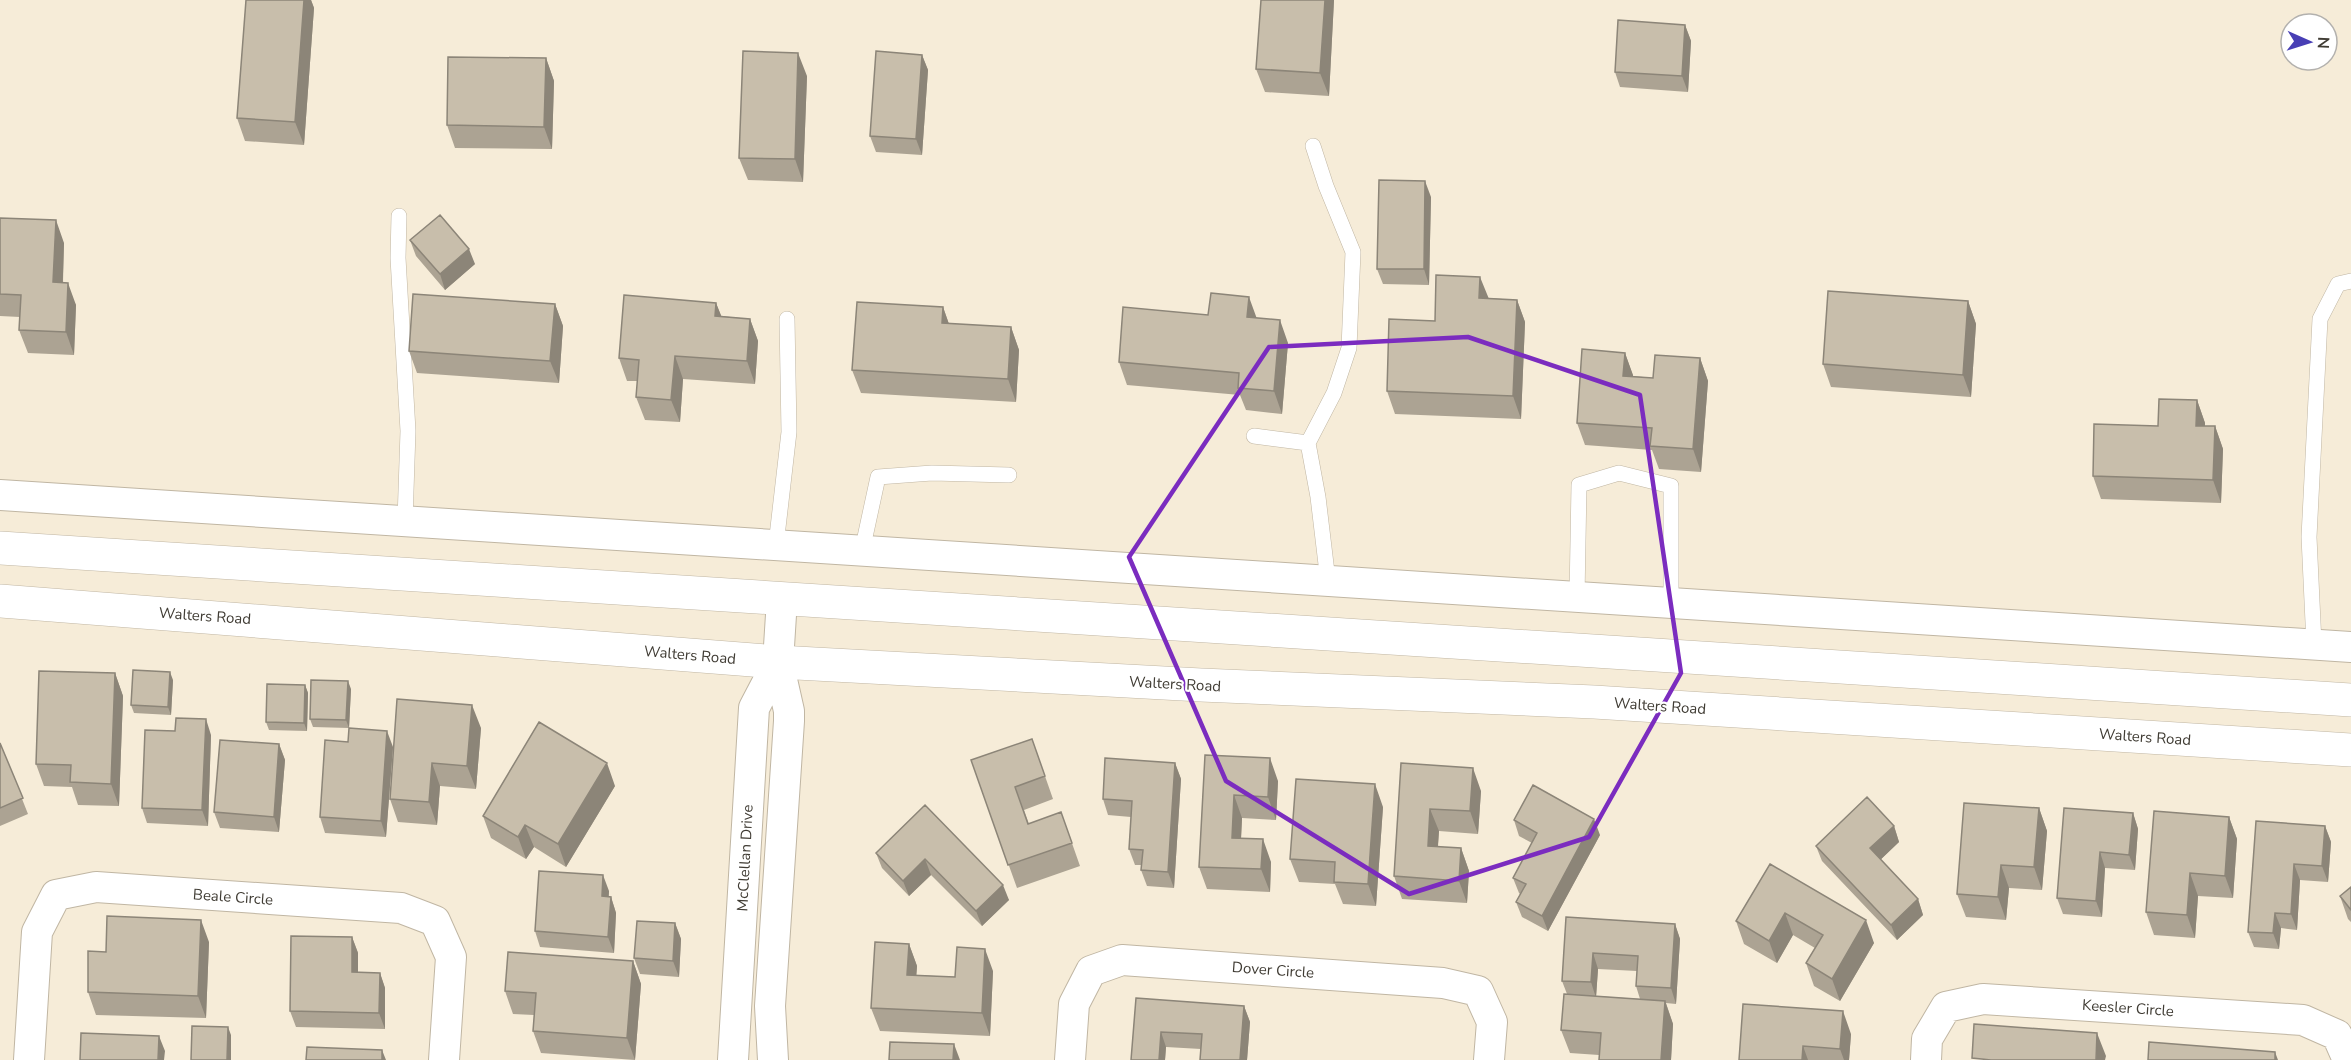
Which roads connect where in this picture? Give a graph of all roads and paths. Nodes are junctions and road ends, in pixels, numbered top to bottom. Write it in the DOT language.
graph roads {
  1 [pos="1313,146"];
  2 [pos="399,216"];
  3 [pos="2351,281"];
  4 [pos="787,319"];
  5 [pos="1254,436"];
  6 [pos="1308,442"];
  7 [pos="1009,475"];
  8 [pos="0,495"];
  9 [pos="405,521"];
  10 [pos="776,545"];
  11 [pos="0,548"];
  12 [pos="862,551"];
  13 [pos="1328,581"];
  14 [pos="1577,597"];
  15 [pos="782,599"];
  16 [pos="0,601"];
  17 [pos="1671,603"];
  18 [pos="2314,644"];
  19 [pos="2351,647"];
  20 [pos="778,662"];
  21 [pos="2351,700"];
  22 [pos="2351,750"];
  23 [pos="29,1060"];
  24 [pos="444,1060"];
  25 [pos="733,1060"];
  26 [pos="773,1060"];
  27 [pos="1070,1060"];
  28 [pos="1489,1060"];
  29 [pos="1926,1060"];
  30 [pos="2348,1060"];
  1 -- 6 [label="lane"];
  2 -- 9 [label="lane"];
  3 -- 18 [label="lane"];
  4 -- 10 [label="lane"];
  5 -- 6 [label="lane"];
  6 -- 13 [label="lane"];
  7 -- 12 [label="lane"];
  8 -- 9 [label="street"];
  9 -- 10 [label="street"];
  10 -- 12 [label="street"];
  11 -- 15 [label="main road"];
  12 -- 13 [label="street"];
  13 -- 14 [label="street"];
  14 -- 17 [label="street"];
  14 -- 17 [label="lane"];
  15 -- 20 [label="street, McClellan Drive"];
  15 -- 21 [label="main road"];
  16 -- 20 [label="main road, Walters Road"];
  17 -- 18 [label="street"];
  18 -- 19 [label="street"];
  20 -- 22 [label="main road, Walters Road"];
  20 -- 25 [label="street, McClellan Drive"];
  20 -- 26 [label="street, McClellan Drive"];
  23 -- 24 [label="street, Beale Circle"];
  27 -- 28 [label="street, Dover Circle"];
  29 -- 30 [label="street, Keesler Circle"];
}
